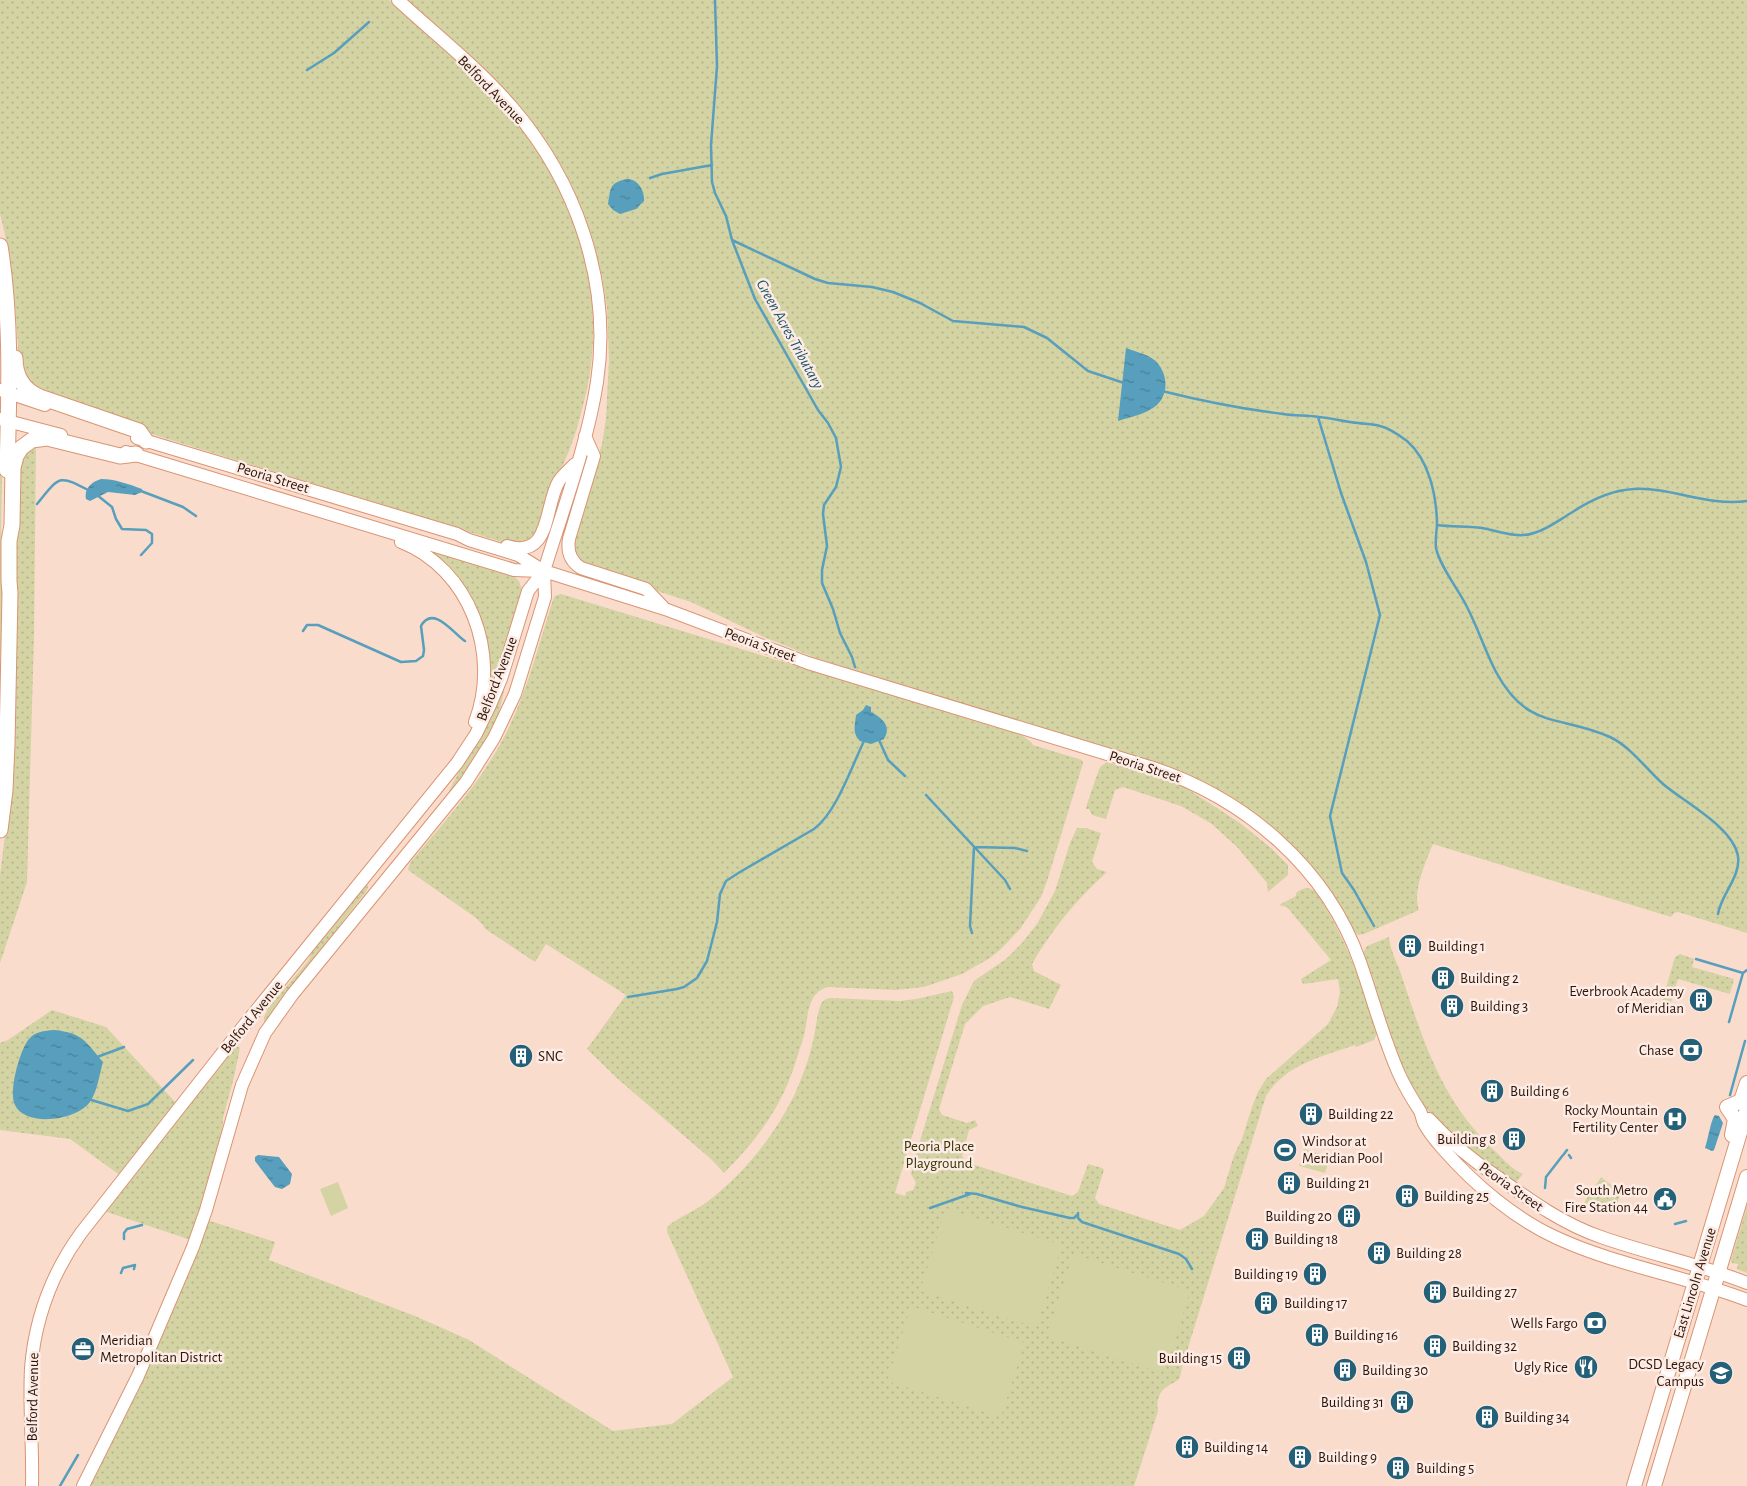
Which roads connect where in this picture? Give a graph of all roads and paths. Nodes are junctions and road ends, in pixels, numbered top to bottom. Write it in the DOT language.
graph roads {
  1 [pos="398,0"];
  2 [pos="0,246"];
  3 [pos="6,306"];
  4 [pos="4,392"];
  5 [pos="4,420"];
  6 [pos="585,436"];
  7 [pos="146,441"];
  8 [pos="136,454"];
  9 [pos="577,463"];
  10 [pos="342,517"];
  11 [pos="457,534"];
  12 [pos="9,541"];
  13 [pos="544,571"];
  14 [pos="665,609"];
  15 [pos="468,746"];
  16 [pos="0,830"];
  17 [pos="1747,1082"];
  18 [pos="1747,1109"];
  19 [pos="1421,1113"];
  20 [pos="1734,1152"];
  21 [pos="1747,1177"];
  22 [pos="1700,1266"];
  23 [pos="1719,1272"];
  24 [pos="1695,1282"];
  25 [pos="1747,1283"];
  26 [pos="1714,1288"];
  27 [pos="1747,1300"];
  28 [pos="32,1486"];
  29 [pos="83,1486"];
  30 [pos="1634,1486"];
  31 [pos="1654,1486"];
  1 -- 6 [label="main road, Belford Avenue"];
  2 -- 3 [label="highway"];
  3 -- 4 [label="highway"];
  3 -- 7 [label="highway"];
  4 -- 5 [label="highway"];
  4 -- 7 [label="main road, Peoria Street"];
  5 -- 8 [label="main road, Peoria Street"];
  5 -- 12 [label="highway"];
  6 -- 9 [label="main road, Belford Avenue"];
  6 -- 14 [label="main road"];
  7 -- 11 [label="main road, Peoria Street"];
  8 -- 10 [label="main road, Peoria Street"];
  8 -- 12 [label="highway"];
  9 -- 11 [label="main road"];
  9 -- 13 [label="main road, Belford Avenue"];
  10 -- 13 [label="main road, Peoria Street"];
  10 -- 15 [label="main road"];
  11 -- 13 [label="main road, Peoria Street"];
  12 -- 16 [label="highway"];
  13 -- 14 [label="main road, Peoria Street"];
  13 -- 15 [label="main road, Belford Avenue"];
  13 -- 29 [label="main road, Belford Avenue"];
  14 -- 19 [label="main road, Peoria Street"];
  15 -- 28 [label="main road, Belford Avenue"];
  17 -- 20 [label="main road"];
  18 -- 20 [label="main road, East Lincoln Avenue"];
  19 -- 22 [label="main road, Peoria Street"];
  19 -- 24 [label="main road, Peoria Street"];
  20 -- 22 [label="main road, East Lincoln Avenue"];
  21 -- 23 [label="main road, East Lincoln Avenue"];
  22 -- 23 [label="main road, Peoria Street"];
  22 -- 24 [label="main road, East Lincoln Avenue"];
  23 -- 25 [label="main road"];
  23 -- 26 [label="main road, East Lincoln Avenue"];
  24 -- 26 [label="main road"];
  24 -- 30 [label="main road, East Lincoln Avenue"];
  26 -- 27 [label="main road"];
  26 -- 31 [label="main road, East Lincoln Avenue"];
}
